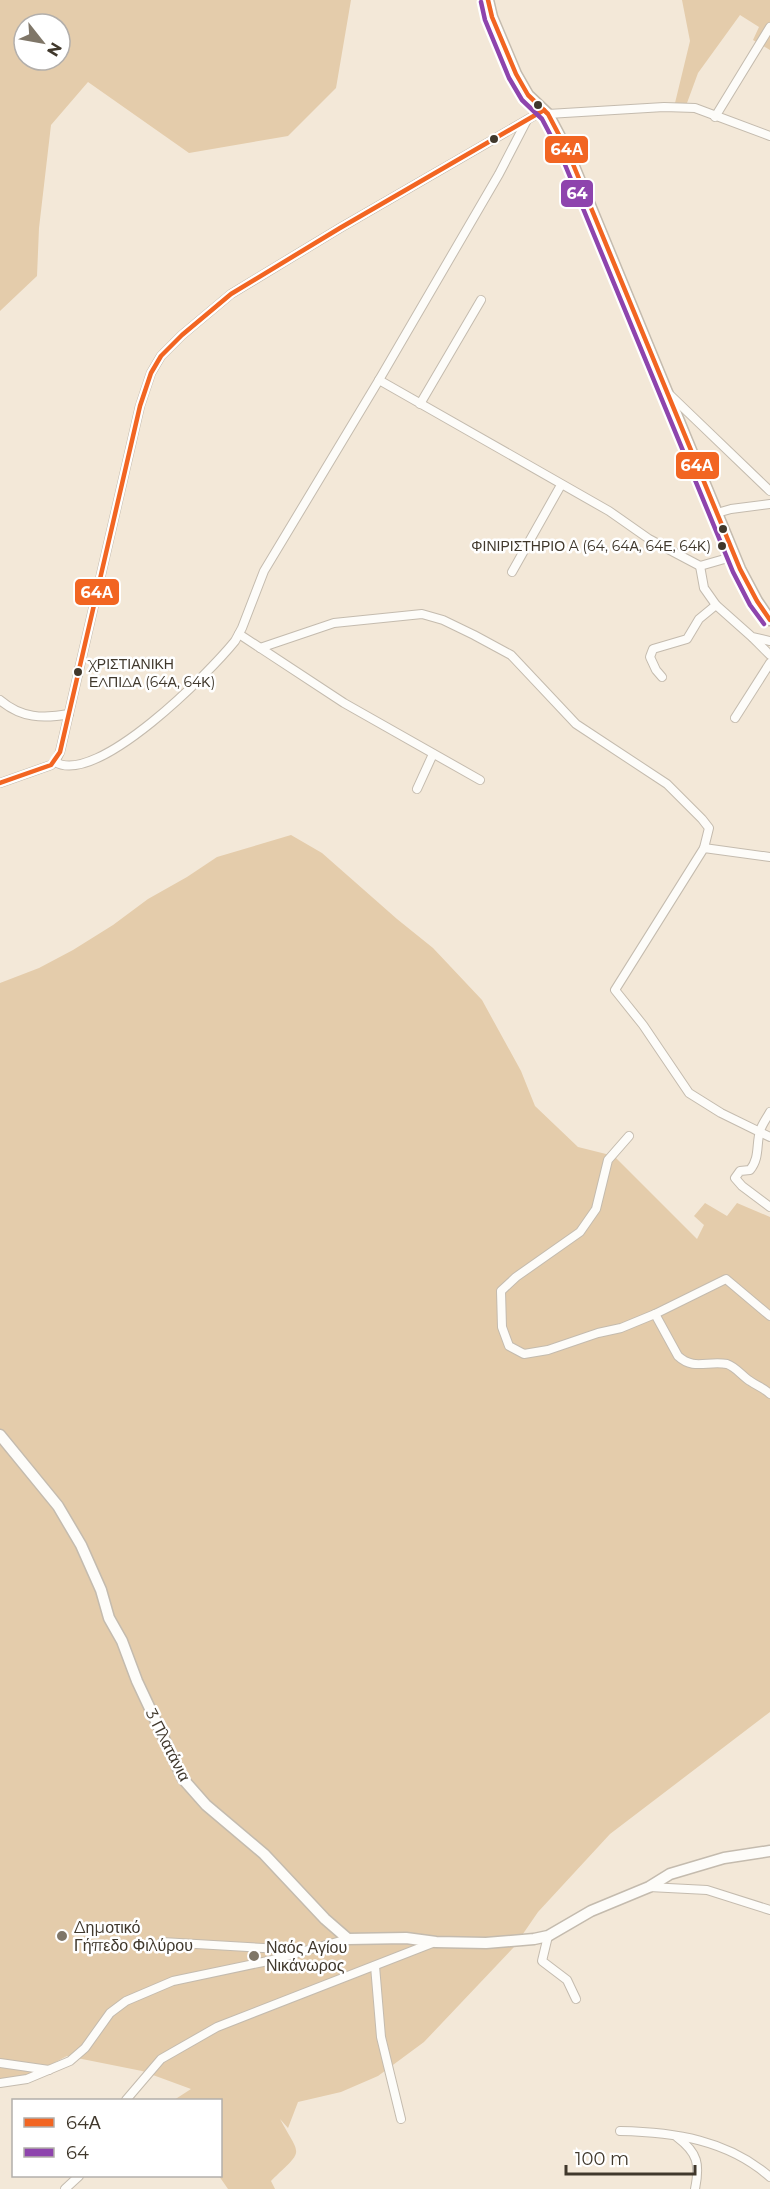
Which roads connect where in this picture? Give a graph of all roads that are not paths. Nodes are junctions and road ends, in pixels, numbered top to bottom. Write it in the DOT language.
graph roads {
  1 [pos="488,0"];
  2 [pos="770,27"];
  3 [pos="546,112"];
  4 [pos="715,117"];
  5 [pos="527,119"];
  6 [pos="770,136"];
  7 [pos="481,300"];
  8 [pos="379,380"];
  9 [pos="666,391"];
  10 [pos="420,404"];
  11 [pos="561,485"];
  12 [pos="770,491"];
  13 [pos="770,504"];
  14 [pos="717,513"];
  15 [pos="735,556"];
  16 [pos="700,566"];
  17 [pos="512,572"];
  18 [pos="716,605"];
  19 [pos="770,620"];
  20 [pos="239,634"];
  21 [pos="752,637"];
  22 [pos="770,641"];
  23 [pos="260,648"];
  24 [pos="770,655"];
  25 [pos="770,663"];
  26 [pos="662,677"];
  27 [pos="0,700"];
  28 [pos="69,714"];
  29 [pos="735,718"];
  30 [pos="433,754"];
  31 [pos="55,762"];
  32 [pos="480,780"];
  33 [pos="0,783"];
  34 [pos="417,789"];
  35 [pos="704,848"];
  36 [pos="770,857"];
  37 [pos="770,1112"];
  38 [pos="760,1131"];
  39 [pos="629,1136"];
  40 [pos="770,1137"];
  41 [pos="770,1207"];
  42 [pos="655,1314"];
  43 [pos="770,1316"];
  44 [pos="770,1394"];
  45 [pos="0,1435"];
  46 [pos="770,1851"];
  47 [pos="650,1887"];
  48 [pos="770,1910"];
  49 [pos="548,1936"];
  50 [pos="348,1940"];
  51 [pos="162,1942"];
  52 [pos="436,1942"];
  53 [pos="294,1953"];
  54 [pos="375,1966"];
  55 [pos="576,1999"];
  56 [pos="0,2063"];
  57 [pos="51,2071"];
  58 [pos="0,2083"];
  59 [pos="127,2099"];
  60 [pos="401,2120"];
  61 [pos="620,2131"];
  62 [pos="675,2136"];
  63 [pos="77,2177"];
  64 [pos="770,2177"];
  65 [pos="65,2189"];
  66 [pos="695,2189"];
  1 -- 3 [label="street"];
  2 -- 4 [label="street"];
  3 -- 4 [label="street"];
  3 -- 5 [label="street"];
  3 -- 9 [label="street"];
  4 -- 6 [label="street"];
  5 -- 8 [label="street"];
  5 -- 28 [label="street"];
  7 -- 10 [label="street"];
  8 -- 10 [label="street"];
  8 -- 20 [label="street"];
  9 -- 12 [label="street"];
  9 -- 14 [label="street"];
  10 -- 11 [label="street"];
  11 -- 16 [label="street"];
  11 -- 17 [label="street"];
  13 -- 14 [label="street"];
  14 -- 15 [label="street"];
  15 -- 16 [label="street"];
  15 -- 19 [label="street"];
  16 -- 18 [label="street"];
  18 -- 21 [label="street"];
  18 -- 26 [label="street"];
  20 -- 23 [label="street"];
  20 -- 31 [label="street"];
  21 -- 22 [label="street"];
  21 -- 24 [label="street"];
  23 -- 30 [label="street"];
  23 -- 35 [label="street"];
  25 -- 29 [label="street"];
  27 -- 28 [label="street"];
  28 -- 31 [label="street"];
  30 -- 32 [label="street"];
  30 -- 34 [label="street"];
  31 -- 33 [label="street"];
  35 -- 36 [label="street"];
  35 -- 38 [label="street"];
  37 -- 38 [label="street"];
  38 -- 40 [label="street"];
  38 -- 41 [label="street"];
  39 -- 42 [label="street"];
  42 -- 43 [label="street"];
  42 -- 44 [label="street"];
  45 -- 50 [label="street, 3 Πλατάνια"];
  46 -- 47 [label="street"];
  47 -- 48 [label="street"];
  47 -- 49 [label="street"];
  49 -- 52 [label="street"];
  49 -- 55 [label="street"];
  50 -- 52 [label="street"];
  50 -- 53 [label="street"];
  51 -- 53 [label="street"];
  52 -- 54 [label="street"];
  53 -- 57 [label="street"];
  54 -- 59 [label="street"];
  54 -- 60 [label="street"];
  56 -- 57 [label="street"];
  57 -- 58 [label="street"];
  61 -- 62 [label="street"];
  62 -- 64 [label="street"];
  62 -- 66 [label="street"];
  63 -- 65 [label="street"];
}
